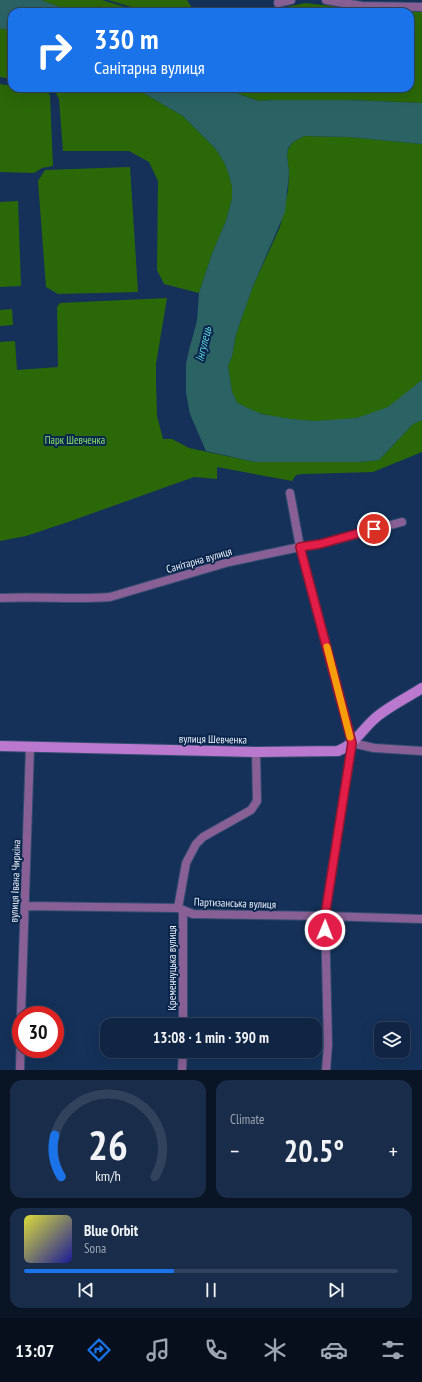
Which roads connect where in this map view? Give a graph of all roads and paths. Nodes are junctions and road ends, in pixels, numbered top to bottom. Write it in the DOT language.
graph roads {
  1 [pos="290,0"];
  2 [pos="326,0"];
  3 [pos="278,3"];
  4 [pos="422,7"];
  5 [pos="290,493"];
  6 [pos="402,522"];
  7 [pos="300,547"];
  8 [pos="0,598"];
  9 [pos="422,688"];
  10 [pos="352,743"];
  11 [pos="0,746"];
  12 [pos="30,747"];
  13 [pos="422,751"];
  14 [pos="256,752"];
  15 [pos="25,906"];
  16 [pos="181,909"];
  17 [pos="325,916"];
  18 [pos="422,918"];
  19 [pos="22,1006"];
  20 [pos="183,1018"];
  21 [pos="20,1058"];
  22 [pos="183,1058"];
  23 [pos="20,1070"];
  24 [pos="182,1070"];
  25 [pos="326,1070"];
  1 -- 3 [label="street"];
  2 -- 4 [label="street"];
  5 -- 7 [label="street"];
  6 -- 7 [label="street, Санітарна вулиця"];
  7 -- 8 [label="street, Санітарна вулиця"];
  7 -- 10 [label="street"];
  9 -- 10 [label="main road"];
  10 -- 13 [label="street"];
  10 -- 14 [label="main road, вулиця Шевченка"];
  10 -- 17 [label="street"];
  11 -- 12 [label="main road, вулиця Шевченка"];
  12 -- 14 [label="main road, вулиця Шевченка"];
  12 -- 15 [label="street, вулиця Івана Чиркіна"];
  14 -- 16 [label="street, Кременчуцька вулиця"];
  15 -- 16 [label="street, Партизанська вулиця"];
  15 -- 19 [label="street, вулиця Івана Чиркіна"];
  16 -- 17 [label="street, Партизанська вулиця"];
  16 -- 20 [label="street, Кременчуцька вулиця"];
  17 -- 18 [label="street, Партизанська вулиця"];
  17 -- 25 [label="street"];
  21 -- 23 [label="street"];
  22 -- 24 [label="street"];
}
